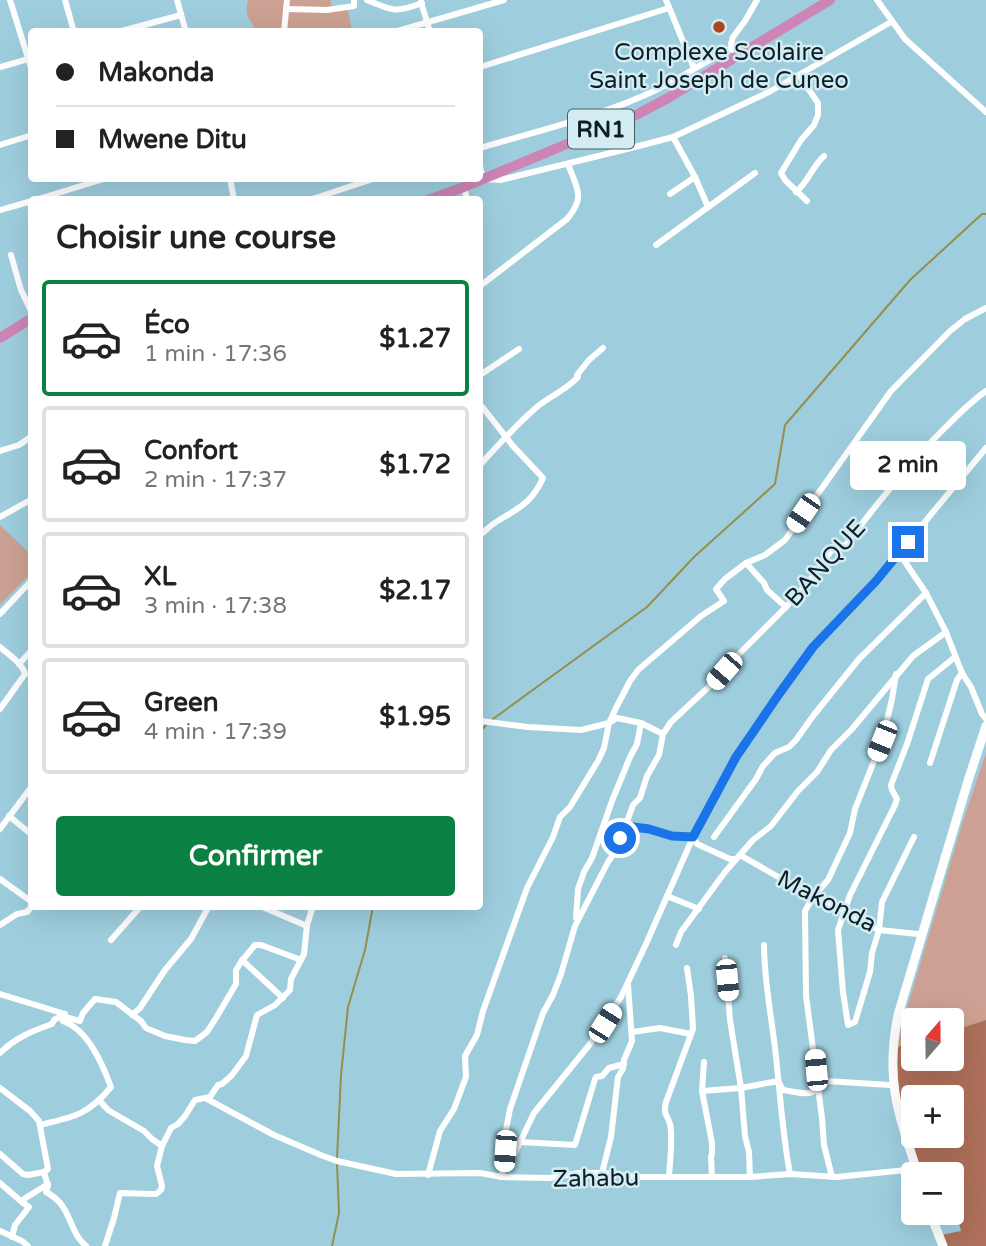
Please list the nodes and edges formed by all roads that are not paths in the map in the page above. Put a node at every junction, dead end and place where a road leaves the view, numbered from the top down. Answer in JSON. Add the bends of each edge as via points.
{"nodes":[{"id":1,"x":10,"y":0,"type":"edge"},
{"id":2,"x":65,"y":0,"type":"edge"},
{"id":3,"x":177,"y":0,"type":"edge"},
{"id":4,"x":287,"y":0,"type":"edge"},
{"id":5,"x":354,"y":0,"type":"edge"},
{"id":6,"x":367,"y":0,"type":"edge"},
{"id":7,"x":504,"y":0,"type":"edge"},
{"id":8,"x":666,"y":0,"type":"edge"},
{"id":9,"x":757,"y":0,"type":"edge"},
{"id":10,"x":830,"y":0,"type":"edge"},
{"id":11,"x":877,"y":0,"type":"edge"},
{"id":12,"x":421,"y":1,"type":"edge"},
{"id":13,"x":0,"y":3,"type":"edge"},
{"id":14,"x":484,"y":3,"type":"edge"},
{"id":15,"x":670,"y":8,"type":"junction"},
{"id":16,"x":286,"y":9,"type":"junction"},
{"id":17,"x":181,"y":15,"type":"junction"},
{"id":18,"x":428,"y":22,"type":"junction"},
{"id":19,"x":891,"y":22,"type":"junction"},
{"id":20,"x":73,"y":28,"type":"edge"},
{"id":21,"x":133,"y":28,"type":"edge"},
{"id":22,"x":185,"y":28,"type":"edge"},
{"id":23,"x":284,"y":28,"type":"edge"},
{"id":24,"x":408,"y":28,"type":"edge"},
{"id":25,"x":429,"y":28,"type":"edge"},
{"id":26,"x":28,"y":52,"type":"edge"},
{"id":27,"x":734,"y":52,"type":"junction"},
{"id":28,"x":28,"y":59,"type":"edge"},
{"id":29,"x":483,"y":65,"type":"edge"},
{"id":30,"x":0,"y":67,"type":"edge"},
{"id":31,"x":694,"y":68,"type":"junction"},
{"id":32,"x":799,"y":75,"type":"junction"},
{"id":33,"x":986,"y":112,"type":"edge"},
{"id":34,"x":28,"y":136,"type":"edge"},
{"id":35,"x":673,"y":136,"type":"junction"},
{"id":36,"x":0,"y":145,"type":"edge"},
{"id":37,"x":483,"y":147,"type":"edge"},
{"id":38,"x":824,"y":156,"type":"dead end"},
{"id":39,"x":569,"y":164,"type":"junction"},
{"id":40,"x":755,"y":173,"type":"dead end"},
{"id":41,"x":695,"y":177,"type":"junction"},
{"id":42,"x":483,"y":178,"type":"joint"},
{"id":43,"x":94,"y":182,"type":"edge"},
{"id":44,"x":364,"y":182,"type":"edge"},
{"id":45,"x":475,"y":182,"type":"edge"},
{"id":46,"x":464,"y":187,"type":"junction"},
{"id":47,"x":796,"y":192,"type":"junction"},
{"id":48,"x":670,"y":194,"type":"dead end"},
{"id":49,"x":46,"y":196,"type":"edge"},
{"id":50,"x":321,"y":196,"type":"edge"},
{"id":51,"x":439,"y":196,"type":"edge"},
{"id":52,"x":466,"y":196,"type":"edge"},
{"id":53,"x":807,"y":201,"type":"dead end"},
{"id":54,"x":28,"y":202,"type":"edge"},
{"id":55,"x":708,"y":207,"type":"junction"},
{"id":56,"x":0,"y":210,"type":"edge"},
{"id":57,"x":656,"y":246,"type":"dead end"},
{"id":58,"x":11,"y":255,"type":"dead end"},
{"id":59,"x":483,"y":284,"type":"edge"},
{"id":60,"x":28,"y":305,"type":"edge"},
{"id":61,"x":986,"y":308,"type":"edge"},
{"id":62,"x":28,"y":320,"type":"edge"},
{"id":63,"x":0,"y":338,"type":"edge"},
{"id":64,"x":603,"y":348,"type":"dead end"},
{"id":65,"x":519,"y":349,"type":"dead end"},
{"id":66,"x":483,"y":373,"type":"edge"},
{"id":67,"x":986,"y":391,"type":"edge"},
{"id":68,"x":483,"y":408,"type":"edge"},
{"id":69,"x":506,"y":437,"type":"junction"},
{"id":70,"x":28,"y":442,"type":"edge"},
{"id":71,"x":986,"y":448,"type":"edge"},
{"id":72,"x":0,"y":451,"type":"edge"},
{"id":73,"x":483,"y":462,"type":"edge"},
{"id":74,"x":28,"y":501,"type":"edge"},
{"id":75,"x":0,"y":517,"type":"edge"},
{"id":76,"x":483,"y":533,"type":"edge"},
{"id":77,"x":899,"y":553,"type":"junction"},
{"id":78,"x":746,"y":563,"type":"junction"},
{"id":79,"x":28,"y":584,"type":"edge"},
{"id":80,"x":926,"y":593,"type":"junction"},
{"id":81,"x":786,"y":607,"type":"junction"},
{"id":82,"x":0,"y":614,"type":"edge"},
{"id":83,"x":946,"y":632,"type":"junction"},
{"id":84,"x":0,"y":647,"type":"edge"},
{"id":85,"x":28,"y":654,"type":"edge"},
{"id":86,"x":955,"y":657,"type":"junction"},
{"id":87,"x":19,"y":664,"type":"junction"},
{"id":88,"x":961,"y":673,"type":"junction"},
{"id":89,"x":896,"y":674,"type":"junction"},
{"id":90,"x":0,"y":709,"type":"edge"},
{"id":91,"x":986,"y":719,"type":"edge"},
{"id":92,"x":483,"y":721,"type":"edge"},
{"id":93,"x":609,"y":723,"type":"junction"},
{"id":94,"x":641,"y":723,"type":"junction"},
{"id":95,"x":986,"y":726,"type":"edge"},
{"id":96,"x":663,"y":734,"type":"junction"},
{"id":97,"x":930,"y":763,"type":"dead end"},
{"id":98,"x":28,"y":791,"type":"edge"},
{"id":99,"x":9,"y":816,"type":"junction"},
{"id":100,"x":626,"y":826,"type":"junction"},
{"id":101,"x":0,"y":829,"type":"edge"},
{"id":102,"x":28,"y":832,"type":"edge"},
{"id":103,"x":693,"y":837,"type":"junction"},
{"id":104,"x":714,"y":837,"type":"dead end"},
{"id":105,"x":914,"y":837,"type":"dead end"},
{"id":106,"x":738,"y":857,"type":"junction"},
{"id":107,"x":0,"y":879,"type":"edge"},
{"id":108,"x":667,"y":896,"type":"junction"},
{"id":109,"x":813,"y":897,"type":"junction"},
{"id":110,"x":28,"y":901,"type":"edge"},
{"id":111,"x":699,"y":909,"type":"junction"},
{"id":112,"x":28,"y":910,"type":"edge"},
{"id":113,"x":137,"y":910,"type":"edge"},
{"id":114,"x":207,"y":910,"type":"edge"},
{"id":115,"x":269,"y":910,"type":"edge"},
{"id":116,"x":312,"y":910,"type":"edge"},
{"id":117,"x":845,"y":911,"type":"junction"},
{"id":118,"x":0,"y":925,"type":"edge"},
{"id":119,"x":307,"y":926,"type":"junction"},
{"id":120,"x":574,"y":930,"type":"junction"},
{"id":121,"x":879,"y":930,"type":"junction"},
{"id":122,"x":918,"y":934,"type":"dead end"},
{"id":123,"x":111,"y":940,"type":"dead end"},
{"id":124,"x":676,"y":945,"type":"dead end"},
{"id":125,"x":764,"y":945,"type":"dead end"},
{"id":126,"x":725,"y":958,"type":"dead end"},
{"id":127,"x":242,"y":960,"type":"junction"},
{"id":128,"x":301,"y":960,"type":"junction"},
{"id":129,"x":687,"y":968,"type":"dead end"},
{"id":130,"x":628,"y":983,"type":"junction"},
{"id":131,"x":0,"y":994,"type":"edge"},
{"id":132,"x":284,"y":998,"type":"junction"},
{"id":133,"x":132,"y":1015,"type":"junction"},
{"id":134,"x":632,"y":1032,"type":"junction"},
{"id":135,"x":691,"y":1034,"type":"junction"},
{"id":136,"x":0,"y":1053,"type":"edge"},
{"id":137,"x":704,"y":1062,"type":"dead end"},
{"id":138,"x":624,"y":1064,"type":"junction"},
{"id":139,"x":778,"y":1081,"type":"junction"},
{"id":140,"x":890,"y":1085,"type":"dead end"},
{"id":141,"x":0,"y":1087,"type":"edge"},
{"id":142,"x":741,"y":1088,"type":"junction"},
{"id":143,"x":702,"y":1091,"type":"junction"},
{"id":144,"x":818,"y":1091,"type":"junction"},
{"id":145,"x":207,"y":1099,"type":"junction"},
{"id":146,"x":100,"y":1101,"type":"junction"},
{"id":147,"x":40,"y":1125,"type":"junction"},
{"id":148,"x":520,"y":1142,"type":"junction"},
{"id":149,"x":162,"y":1146,"type":"junction"},
{"id":150,"x":0,"y":1154,"type":"edge"},
{"id":151,"x":914,"y":1162,"type":"edge"},
{"id":152,"x":503,"y":1166,"type":"junction"},
{"id":153,"x":44,"y":1172,"type":"junction"},
{"id":154,"x":901,"y":1172,"type":"edge"},
{"id":155,"x":602,"y":1173,"type":"junction"},
{"id":156,"x":790,"y":1174,"type":"junction"},
{"id":157,"x":428,"y":1175,"type":"junction"},
{"id":158,"x":670,"y":1176,"type":"junction"},
{"id":159,"x":712,"y":1177,"type":"junction"},
{"id":160,"x":750,"y":1177,"type":"junction"},
{"id":161,"x":832,"y":1177,"type":"junction"},
{"id":162,"x":502,"y":1178,"type":"junction"},
{"id":163,"x":0,"y":1183,"type":"edge"},
{"id":164,"x":48,"y":1184,"type":"junction"},
{"id":165,"x":12,"y":1193,"type":"junction"},
{"id":166,"x":31,"y":1194,"type":"junction"},
{"id":167,"x":23,"y":1203,"type":"junction"},
{"id":168,"x":935,"y":1225,"type":"edge"},
{"id":169,"x":0,"y":1231,"type":"edge"},
{"id":170,"x":12,"y":1237,"type":"junction"},
{"id":171,"x":29,"y":1246,"type":"edge"},
{"id":172,"x":86,"y":1246,"type":"edge"},
{"id":173,"x":104,"y":1246,"type":"edge"},
{"id":174,"x":943,"y":1246,"type":"edge"}],
"edges":[{"from":1,"to":13,"type":"street"},
{"from":1,"to":26,"type":"street"},
{"from":2,"to":20,"type":"street"},
{"from":3,"to":17,"type":"street"},
{"from":4,"to":16,"type":"street"},
{"from":5,"to":16,"type":"street","via":[[354,6],[327,10]]},
{"from":6,"to":12,"type":"street","via":[[391,10]]},
{"from":7,"to":14,"type":"street"},
{"from":8,"to":15,"type":"street"},
{"from":9,"to":27,"type":"street","via":[[733,37]]},
{"from":10,"to":27,"type":"highway","number":"RN1"},
{"from":11,"to":19,"type":"street"},
{"from":12,"to":18,"type":"street"},
{"from":14,"to":18,"type":"street"},
{"from":15,"to":29,"type":"street"},
{"from":15,"to":31,"type":"street"},
{"from":16,"to":23,"type":"street"},
{"from":17,"to":21,"type":"street"},
{"from":17,"to":22,"type":"street"},
{"from":18,"to":24,"type":"street"},
{"from":18,"to":25,"type":"street"},
{"from":19,"to":32,"type":"street"},
{"from":19,"to":33,"type":"street"},
{"from":27,"to":31,"type":"street"},
{"from":27,"to":42,"type":"highway","number":"RN1","via":[[636,115]]},
{"from":28,"to":30,"type":"street"},
{"from":31,"to":37,"type":"street","via":[[631,100]]},
{"from":32,"to":35,"type":"street"},
{"from":32,"to":47,"type":"street","via":[[818,103],[818,115],[781,173]]},
{"from":34,"to":36,"type":"street"},
{"from":35,"to":39,"type":"street"},
{"from":35,"to":41,"type":"street"},
{"from":38,"to":47,"type":"street"},
{"from":39,"to":42,"type":"street","via":[[500,180]]},
{"from":39,"to":59,"type":"street","via":[[579,197],[574,211]]},
{"from":40,"to":55,"type":"street"},
{"from":41,"to":48,"type":"street"},
{"from":41,"to":55,"type":"street"},
{"from":43,"to":49,"type":"street"},
{"from":44,"to":50,"type":"street"},
{"from":45,"to":46,"type":"highway","number":"RN1"},
{"from":46,"to":51,"type":"highway","number":"RN1"},
{"from":46,"to":52,"type":"street"},
{"from":47,"to":53,"type":"street"},
{"from":54,"to":56,"type":"street"},
{"from":55,"to":57,"type":"street"},
{"from":58,"to":60,"type":"street"},
{"from":61,"to":78,"type":"street","via":[[965,318],[899,381],[785,540]]},
{"from":62,"to":63,"type":"highway"},
{"from":64,"to":69,"type":"street","via":[[574,381]]},
{"from":65,"to":66,"type":"street"},
{"from":67,"to":81,"type":"street","name":"BANQUE","via":[[964,407],[920,454],[846,545],[834,547]]},
{"from":68,"to":69,"type":"street"},
{"from":69,"to":73,"type":"street"},
{"from":69,"to":76,"type":"street","via":[[543,478],[525,505]]},
{"from":70,"to":72,"type":"street"},
{"from":71,"to":77,"type":"street"},
{"from":74,"to":75,"type":"street"},
{"from":77,"to":80,"type":"street"},
{"from":77,"to":103,"type":"street","via":[[813,647],[736,757]]},
{"from":78,"to":81,"type":"street"},
{"from":78,"to":93,"type":"street","via":[[716,589],[724,601],[634,676]]},
{"from":79,"to":82,"type":"street"},
{"from":80,"to":83,"type":"street"},
{"from":80,"to":104,"type":"street","via":[[865,652],[796,740],[763,766]]},
{"from":81,"to":96,"type":"street","name":"BANQUE"},
{"from":83,"to":86,"type":"street"},
{"from":83,"to":89,"type":"street","via":[[914,654]]},
{"from":84,"to":87,"type":"street"},
{"from":85,"to":87,"type":"street"},
{"from":86,"to":88,"type":"street"},
{"from":86,"to":117,"type":"street","via":[[928,679],[891,785],[895,806]]},
{"from":87,"to":90,"type":"street","via":[[25,674]]},
{"from":88,"to":91,"type":"street"},
{"from":88,"to":97,"type":"street"},
{"from":89,"to":106,"type":"street","via":[[771,826]]},
{"from":89,"to":109,"type":"street","via":[[882,741],[850,833],[828,880]]},
{"from":92,"to":93,"type":"street","via":[[567,730]]},
{"from":93,"to":94,"type":"street","via":[[617,718]]},
{"from":93,"to":157,"type":"street","via":[[604,748],[560,817],[527,888],[477,1035],[465,1056],[466,1077],[440,1130]]},
{"from":94,"to":96,"type":"street"},
{"from":94,"to":120,"type":"street","via":[[637,744],[578,889]]},
{"from":95,"to":151,"type":"street","via":[[898,1015],[892,1050],[894,1094]]},
{"from":96,"to":100,"type":"street","via":[[659,755]]},
{"from":98,"to":99,"type":"street"},
{"from":99,"to":101,"type":"street"},
{"from":99,"to":102,"type":"street"},
{"from":100,"to":103,"type":"street","name":"Makonda"},
{"from":100,"to":120,"type":"street"},
{"from":103,"to":106,"type":"street","name":"Makonda","via":[[697,844],[730,859]]},
{"from":103,"to":108,"type":"street"},
{"from":105,"to":121,"type":"street","via":[[882,902]]},
{"from":106,"to":109,"type":"street","name":"Makonda"},
{"from":106,"to":111,"type":"street"},
{"from":107,"to":110,"type":"street"},
{"from":108,"to":111,"type":"street"},
{"from":108,"to":130,"type":"street"},
{"from":109,"to":117,"type":"street","name":"Makonda"},
{"from":109,"to":144,"type":"street","via":[[805,911],[804,962]]},
{"from":111,"to":124,"type":"street"},
{"from":112,"to":118,"type":"street"},
{"from":113,"to":123,"type":"street"},
{"from":114,"to":133,"type":"street","via":[[192,937]]},
{"from":115,"to":119,"type":"street"},
{"from":116,"to":119,"type":"street"},
{"from":117,"to":121,"type":"street","name":"Makonda"},
{"from":117,"to":121,"type":"street","via":[[838,930],[848,1025],[855,1022],[860,1009]]},
{"from":119,"to":128,"type":"street"},
{"from":120,"to":152,"type":"street","via":[[510,1109]]},
{"from":121,"to":122,"type":"street","name":"Makonda"},
{"from":125,"to":139,"type":"street"},
{"from":126,"to":142,"type":"street"},
{"from":127,"to":128,"type":"street","via":[[257,944]]},
{"from":127,"to":132,"type":"street"},
{"from":127,"to":133,"type":"street","via":[[236,984],[207,1032],[195,1041],[165,1036]]},
{"from":128,"to":132,"type":"street"},
{"from":129,"to":135,"type":"street"},
{"from":130,"to":134,"type":"street"},
{"from":130,"to":148,"type":"street","via":[[590,1044],[534,1113]]},
{"from":131,"to":136,"type":"street","via":[[65,1014],[28,1032]]},
{"from":132,"to":145,"type":"street","via":[[257,1015],[244,1060]]},
{"from":133,"to":146,"type":"street","via":[[116,1002],[95,999],[80,1021],[65,1017],[63,1021],[75,1026],[101,1063],[111,1085]]},
{"from":134,"to":135,"type":"street","via":[[660,1028]]},
{"from":134,"to":138,"type":"street"},
{"from":135,"to":158,"type":"street","via":[[664,1113],[670,1125]]},
{"from":137,"to":143,"type":"street"},
{"from":138,"to":148,"type":"street","via":[[596,1077],[575,1145]]},
{"from":138,"to":155,"type":"street"},
{"from":139,"to":142,"type":"street"},
{"from":139,"to":144,"type":"street","via":[[783,1090]]},
{"from":139,"to":156,"type":"street"},
{"from":140,"to":144,"type":"street","via":[[825,1082]]},
{"from":141,"to":147,"type":"street"},
{"from":142,"to":143,"type":"street"},
{"from":142,"to":160,"type":"street"},
{"from":143,"to":159,"type":"street","via":[[712,1143]]},
{"from":144,"to":161,"type":"street"},
{"from":145,"to":149,"type":"street","via":[[195,1100]]},
{"from":145,"to":157,"type":"street","name":"Zahabu","via":[[274,1135],[337,1161],[396,1174]]},
{"from":146,"to":147,"type":"street","via":[[80,1115]]},
{"from":146,"to":149,"type":"street"},
{"from":147,"to":153,"type":"street","via":[[48,1169]]},
{"from":148,"to":152,"type":"street"},
{"from":149,"to":173,"type":"street","via":[[157,1166],[161,1190],[120,1193]]},
{"from":150,"to":153,"type":"street","via":[[23,1174]]},
{"from":152,"to":162,"type":"street"},
{"from":153,"to":164,"type":"street"},
{"from":154,"to":161,"type":"street","name":"Zahabu"},
{"from":155,"to":158,"type":"street","name":"Zahabu"},
{"from":155,"to":162,"type":"street","name":"Zahabu"},
{"from":156,"to":160,"type":"street","name":"Zahabu"},
{"from":156,"to":161,"type":"street","name":"Zahabu"},
{"from":157,"to":162,"type":"street","name":"Zahabu","via":[[480,1173]]},
{"from":158,"to":159,"type":"street","name":"Zahabu"},
{"from":159,"to":160,"type":"street","name":"Zahabu"},
{"from":163,"to":165,"type":"street"},
{"from":164,"to":166,"type":"street"},
{"from":164,"to":172,"type":"street","via":[[46,1192],[64,1207]]},
{"from":165,"to":166,"type":"street"},
{"from":165,"to":167,"type":"street"},
{"from":166,"to":167,"type":"street"},
{"from":167,"to":170,"type":"street","via":[[29,1207]]},
{"from":168,"to":174,"type":"street"},
{"from":169,"to":170,"type":"street"},
{"from":170,"to":171,"type":"street"}]}
